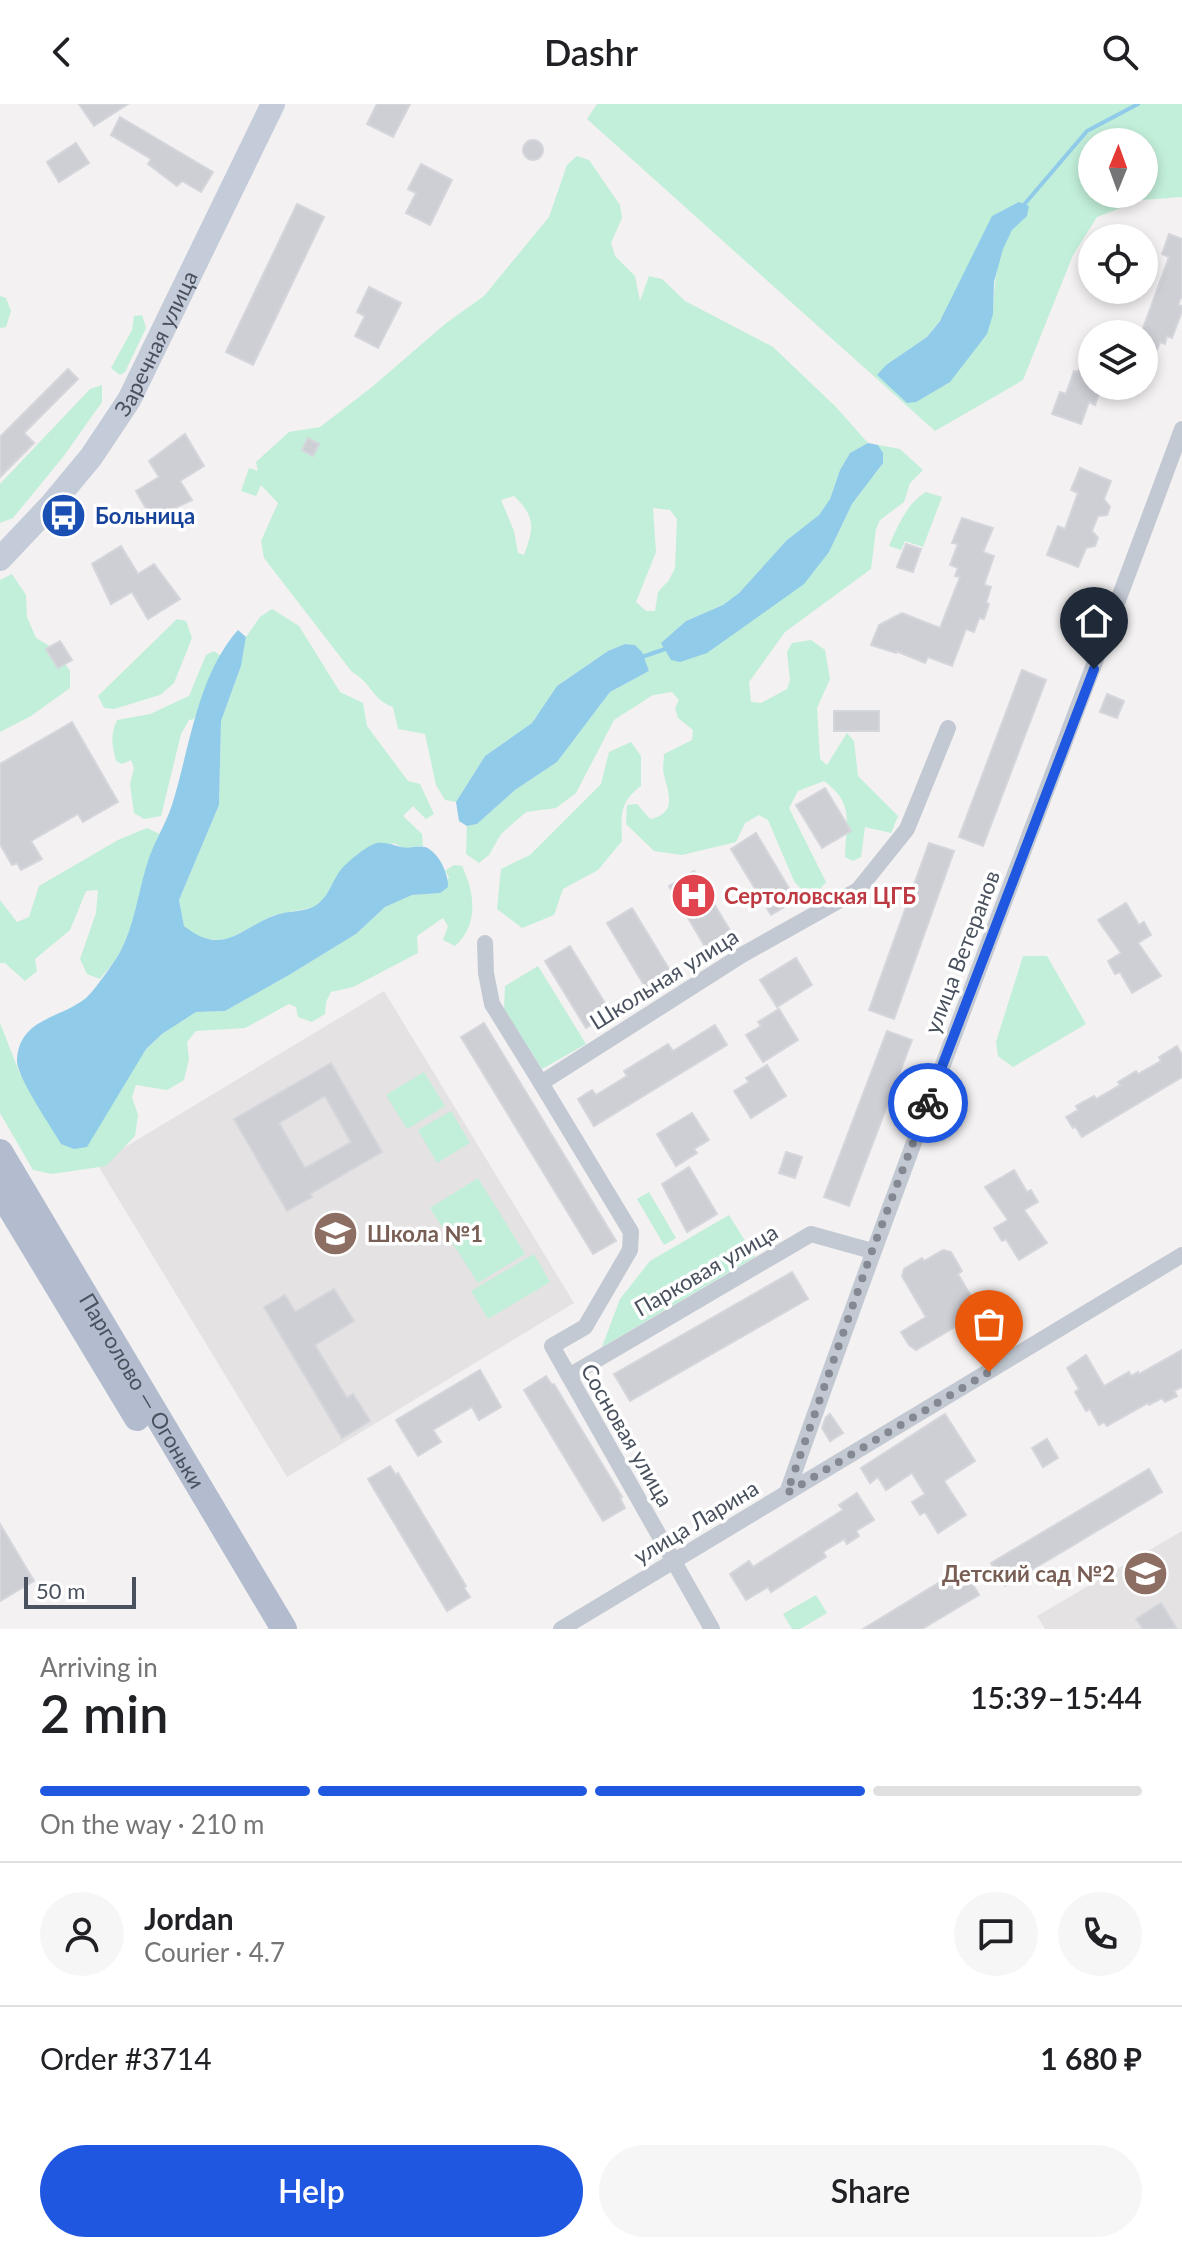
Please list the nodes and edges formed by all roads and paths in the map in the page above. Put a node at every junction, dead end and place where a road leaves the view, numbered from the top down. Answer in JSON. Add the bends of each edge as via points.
{"nodes":[{"id":1,"x":273,"y":104,"type":"edge"},
{"id":2,"x":1182,"y":429,"type":"edge"},
{"id":3,"x":0,"y":559,"type":"edge"},
{"id":4,"x":948,"y":728,"type":"dead end"},
{"id":5,"x":485,"y":943,"type":"dead end"},
{"id":6,"x":541,"y":1083,"type":"junction"},
{"id":7,"x":0,"y":1152,"type":"edge"},
{"id":8,"x":0,"y":1191,"type":"edge"},
{"id":9,"x":872,"y":1251,"type":"junction"},
{"id":10,"x":1182,"y":1255,"type":"edge"},
{"id":11,"x":569,"y":1376,"type":"junction"},
{"id":12,"x":787,"y":1493,"type":"junction"},
{"id":13,"x":674,"y":1561,"type":"junction"},
{"id":14,"x":265,"y":1629,"type":"edge"},
{"id":15,"x":284,"y":1629,"type":"edge"},
{"id":16,"x":561,"y":1629,"type":"edge"},
{"id":17,"x":712,"y":1629,"type":"edge"}],
"edges":[{"from":1,"to":3,"type":"main road","name":"Заречная улица","via":[[129,400],[91,457]]},
{"from":2,"to":9,"type":"street","name":"улица Ветеранов"},
{"from":4,"to":6,"type":"street","name":"Школьная улица","via":[[907,829],[858,890],[742,955]]},
{"from":5,"to":6,"type":"street","via":[[492,1004]]},
{"from":6,"to":11,"type":"street","name":"Сосновая улица","via":[[631,1232],[630,1250],[585,1327],[552,1346]]},
{"from":7,"to":15,"type":"main road","name":"Парголово — Огоньки"},
{"from":8,"to":14,"type":"main road","name":"Парголово — Огоньки"},
{"from":9,"to":11,"type":"street","name":"Парковая улица","via":[[811,1234]]},
{"from":9,"to":12,"type":"street","name":"улица Ветеранов"},
{"from":10,"to":12,"type":"street","name":"улица Ларина"},
{"from":11,"to":13,"type":"street","name":"Сосновая улица"},
{"from":12,"to":13,"type":"street","name":"улица Ларина"},
{"from":13,"to":16,"type":"street","name":"улица Ларина"},
{"from":13,"to":17,"type":"street","name":"Сосновая улица"}]}
